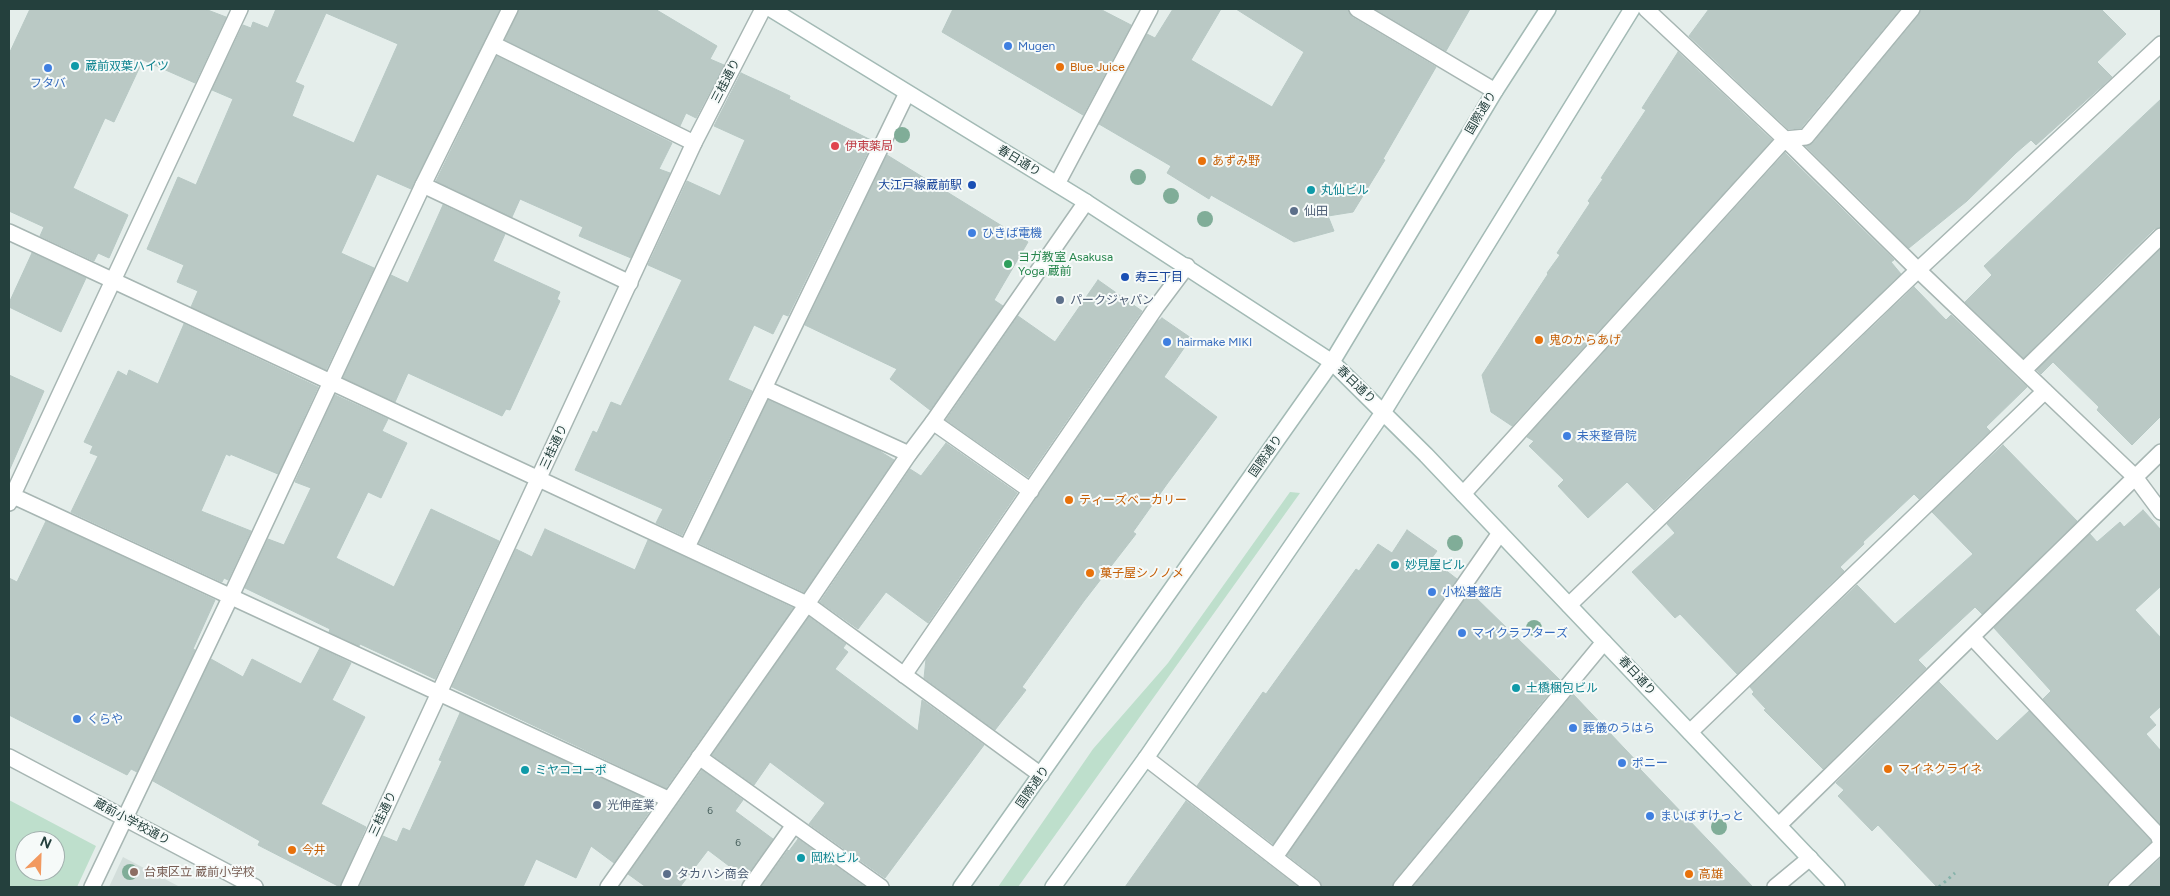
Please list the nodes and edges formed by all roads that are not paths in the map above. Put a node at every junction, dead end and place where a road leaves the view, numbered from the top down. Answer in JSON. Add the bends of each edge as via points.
{"nodes":[{"id":1,"x":240,"y":9,"type":"edge"},
{"id":2,"x":510,"y":9,"type":"edge"},
{"id":3,"x":763,"y":9,"type":"edge"},
{"id":4,"x":771,"y":9,"type":"edge"},
{"id":5,"x":1150,"y":9,"type":"edge"},
{"id":6,"x":1357,"y":9,"type":"edge"},
{"id":7,"x":1548,"y":9,"type":"edge"},
{"id":8,"x":1632,"y":9,"type":"edge"},
{"id":9,"x":1646,"y":9,"type":"edge"},
{"id":10,"x":1912,"y":9,"type":"edge"},
{"id":11,"x":493,"y":44,"type":"junction"},
{"id":12,"x":2161,"y":44,"type":"edge"},
{"id":13,"x":1495,"y":91,"type":"junction"},
{"id":14,"x":907,"y":92,"type":"junction"},
{"id":15,"x":1784,"y":139,"type":"junction"},
{"id":16,"x":694,"y":143,"type":"junction"},
{"id":17,"x":1057,"y":184,"type":"junction"},
{"id":18,"x":423,"y":185,"type":"junction"},
{"id":19,"x":1086,"y":202,"type":"junction"},
{"id":20,"x":9,"y":232,"type":"edge"},
{"id":21,"x":2161,"y":236,"type":"edge"},
{"id":22,"x":1187,"y":266,"type":"junction"},
{"id":23,"x":1918,"y":270,"type":"junction"},
{"id":24,"x":114,"y":282,"type":"junction"},
{"id":25,"x":630,"y":283,"type":"junction"},
{"id":26,"x":1332,"y":362,"type":"junction"},
{"id":27,"x":2024,"y":370,"type":"junction"},
{"id":28,"x":330,"y":381,"type":"junction"},
{"id":29,"x":764,"y":388,"type":"junction"},
{"id":30,"x":2045,"y":391,"type":"junction"},
{"id":31,"x":1384,"y":411,"type":"junction"},
{"id":32,"x":933,"y":422,"type":"junction"},
{"id":33,"x":2161,"y":452,"type":"edge"},
{"id":34,"x":908,"y":454,"type":"junction"},
{"id":35,"x":2135,"y":477,"type":"junction"},
{"id":36,"x":539,"y":479,"type":"junction"},
{"id":37,"x":1030,"y":491,"type":"junction"},
{"id":38,"x":1463,"y":494,"type":"junction"},
{"id":39,"x":10,"y":498,"type":"edge"},
{"id":40,"x":2161,"y":512,"type":"edge"},
{"id":41,"x":1500,"y":533,"type":"junction"},
{"id":42,"x":687,"y":547,"type":"junction"},
{"id":43,"x":231,"y":596,"type":"junction"},
{"id":44,"x":807,"y":604,"type":"junction"},
{"id":45,"x":1569,"y":605,"type":"junction"},
{"id":46,"x":1972,"y":637,"type":"junction"},
{"id":47,"x":1604,"y":642,"type":"junction"},
{"id":48,"x":904,"y":675,"type":"junction"},
{"id":49,"x":440,"y":693,"type":"junction"},
{"id":50,"x":1690,"y":732,"type":"junction"},
{"id":51,"x":9,"y":757,"type":"edge"},
{"id":52,"x":699,"y":757,"type":"junction"},
{"id":53,"x":1146,"y":758,"type":"junction"},
{"id":54,"x":1041,"y":775,"type":"junction"},
{"id":55,"x":668,"y":799,"type":"junction"},
{"id":56,"x":124,"y":818,"type":"junction"},
{"id":57,"x":794,"y":825,"type":"junction"},
{"id":58,"x":1779,"y":826,"type":"junction"},
{"id":59,"x":2161,"y":844,"type":"edge"},
{"id":60,"x":1275,"y":857,"type":"junction"},
{"id":61,"x":1810,"y":858,"type":"junction"},
{"id":62,"x":92,"y":887,"type":"edge"},
{"id":63,"x":255,"y":887,"type":"edge"},
{"id":64,"x":349,"y":887,"type":"edge"},
{"id":65,"x":608,"y":887,"type":"edge"},
{"id":66,"x":750,"y":887,"type":"edge"},
{"id":67,"x":881,"y":887,"type":"edge"},
{"id":68,"x":961,"y":887,"type":"edge"},
{"id":69,"x":1053,"y":887,"type":"edge"},
{"id":70,"x":1314,"y":887,"type":"edge"},
{"id":71,"x":1401,"y":887,"type":"edge"},
{"id":72,"x":1775,"y":887,"type":"edge"},
{"id":73,"x":1837,"y":887,"type":"edge"},
{"id":74,"x":2116,"y":887,"type":"edge"}],
"edges":[{"from":1,"to":24,"type":"street"},
{"from":2,"to":11,"type":"street"},
{"from":3,"to":16,"type":"street","name":"三桂通り"},
{"from":4,"to":14,"type":"street","name":"春日通り"},
{"from":5,"to":17,"type":"street"},
{"from":6,"to":13,"type":"street"},
{"from":7,"to":13,"type":"street","name":"国際通り"},
{"from":8,"to":31,"type":"street"},
{"from":9,"to":15,"type":"street"},
{"from":10,"to":15,"type":"street","via":[[1806,137]]},
{"from":11,"to":16,"type":"street"},
{"from":11,"to":18,"type":"street"},
{"from":12,"to":23,"type":"street"},
{"from":13,"to":26,"type":"street","name":"国際通り"},
{"from":14,"to":17,"type":"street","name":"春日通り"},
{"from":14,"to":29,"type":"street"},
{"from":15,"to":23,"type":"street"},
{"from":15,"to":38,"type":"street"},
{"from":16,"to":25,"type":"street","name":"三桂通り"},
{"from":17,"to":19,"type":"street","name":"春日通り"},
{"from":18,"to":25,"type":"street"},
{"from":18,"to":28,"type":"street"},
{"from":19,"to":22,"type":"street","name":"春日通り"},
{"from":19,"to":32,"type":"street"},
{"from":20,"to":24,"type":"street"},
{"from":21,"to":27,"type":"street"},
{"from":22,"to":26,"type":"street","name":"春日通り"},
{"from":22,"to":37,"type":"street"},
{"from":23,"to":27,"type":"street"},
{"from":23,"to":45,"type":"street"},
{"from":24,"to":28,"type":"street"},
{"from":24,"to":39,"type":"street"},
{"from":25,"to":36,"type":"street","name":"三桂通り"},
{"from":26,"to":31,"type":"street","name":"春日通り"},
{"from":26,"to":54,"type":"street","name":"国際通り"},
{"from":27,"to":30,"type":"street"},
{"from":28,"to":36,"type":"street"},
{"from":28,"to":43,"type":"street"},
{"from":29,"to":34,"type":"street"},
{"from":29,"to":42,"type":"street"},
{"from":30,"to":35,"type":"street"},
{"from":30,"to":50,"type":"street"},
{"from":31,"to":38,"type":"street","name":"春日通り"},
{"from":31,"to":53,"type":"street"},
{"from":32,"to":34,"type":"street"},
{"from":32,"to":37,"type":"street"},
{"from":33,"to":35,"type":"street"},
{"from":34,"to":44,"type":"street"},
{"from":35,"to":40,"type":"street"},
{"from":35,"to":46,"type":"street"},
{"from":36,"to":42,"type":"street"},
{"from":36,"to":49,"type":"street","name":"三桂通り"},
{"from":37,"to":48,"type":"street"},
{"from":38,"to":41,"type":"street","name":"春日通り"},
{"from":39,"to":43,"type":"street"},
{"from":41,"to":45,"type":"street","name":"春日通り"},
{"from":41,"to":60,"type":"street"},
{"from":42,"to":44,"type":"street"},
{"from":43,"to":49,"type":"street"},
{"from":43,"to":56,"type":"street"},
{"from":44,"to":48,"type":"street"},
{"from":44,"to":52,"type":"street"},
{"from":45,"to":47,"type":"street","name":"春日通り"},
{"from":46,"to":58,"type":"street"},
{"from":46,"to":59,"type":"street","via":[[2158,835]]},
{"from":47,"to":50,"type":"street","name":"春日通り"},
{"from":47,"to":71,"type":"street"},
{"from":48,"to":54,"type":"street"},
{"from":49,"to":55,"type":"street"},
{"from":49,"to":64,"type":"street","name":"三桂通り"},
{"from":50,"to":58,"type":"street","name":"春日通り"},
{"from":51,"to":56,"type":"street","name":"蔵前小学校通り"},
{"from":52,"to":55,"type":"street"},
{"from":52,"to":57,"type":"street"},
{"from":53,"to":60,"type":"street"},
{"from":53,"to":69,"type":"street"},
{"from":54,"to":68,"type":"street","name":"国際通り"},
{"from":55,"to":65,"type":"street"},
{"from":56,"to":62,"type":"street"},
{"from":56,"to":63,"type":"street","name":"蔵前小学校通り"},
{"from":57,"to":66,"type":"street"},
{"from":57,"to":67,"type":"street"},
{"from":58,"to":61,"type":"street","name":"春日通り"},
{"from":59,"to":74,"type":"street"},
{"from":60,"to":70,"type":"street"},
{"from":61,"to":72,"type":"street"},
{"from":61,"to":73,"type":"street","name":"春日通り"}]}
